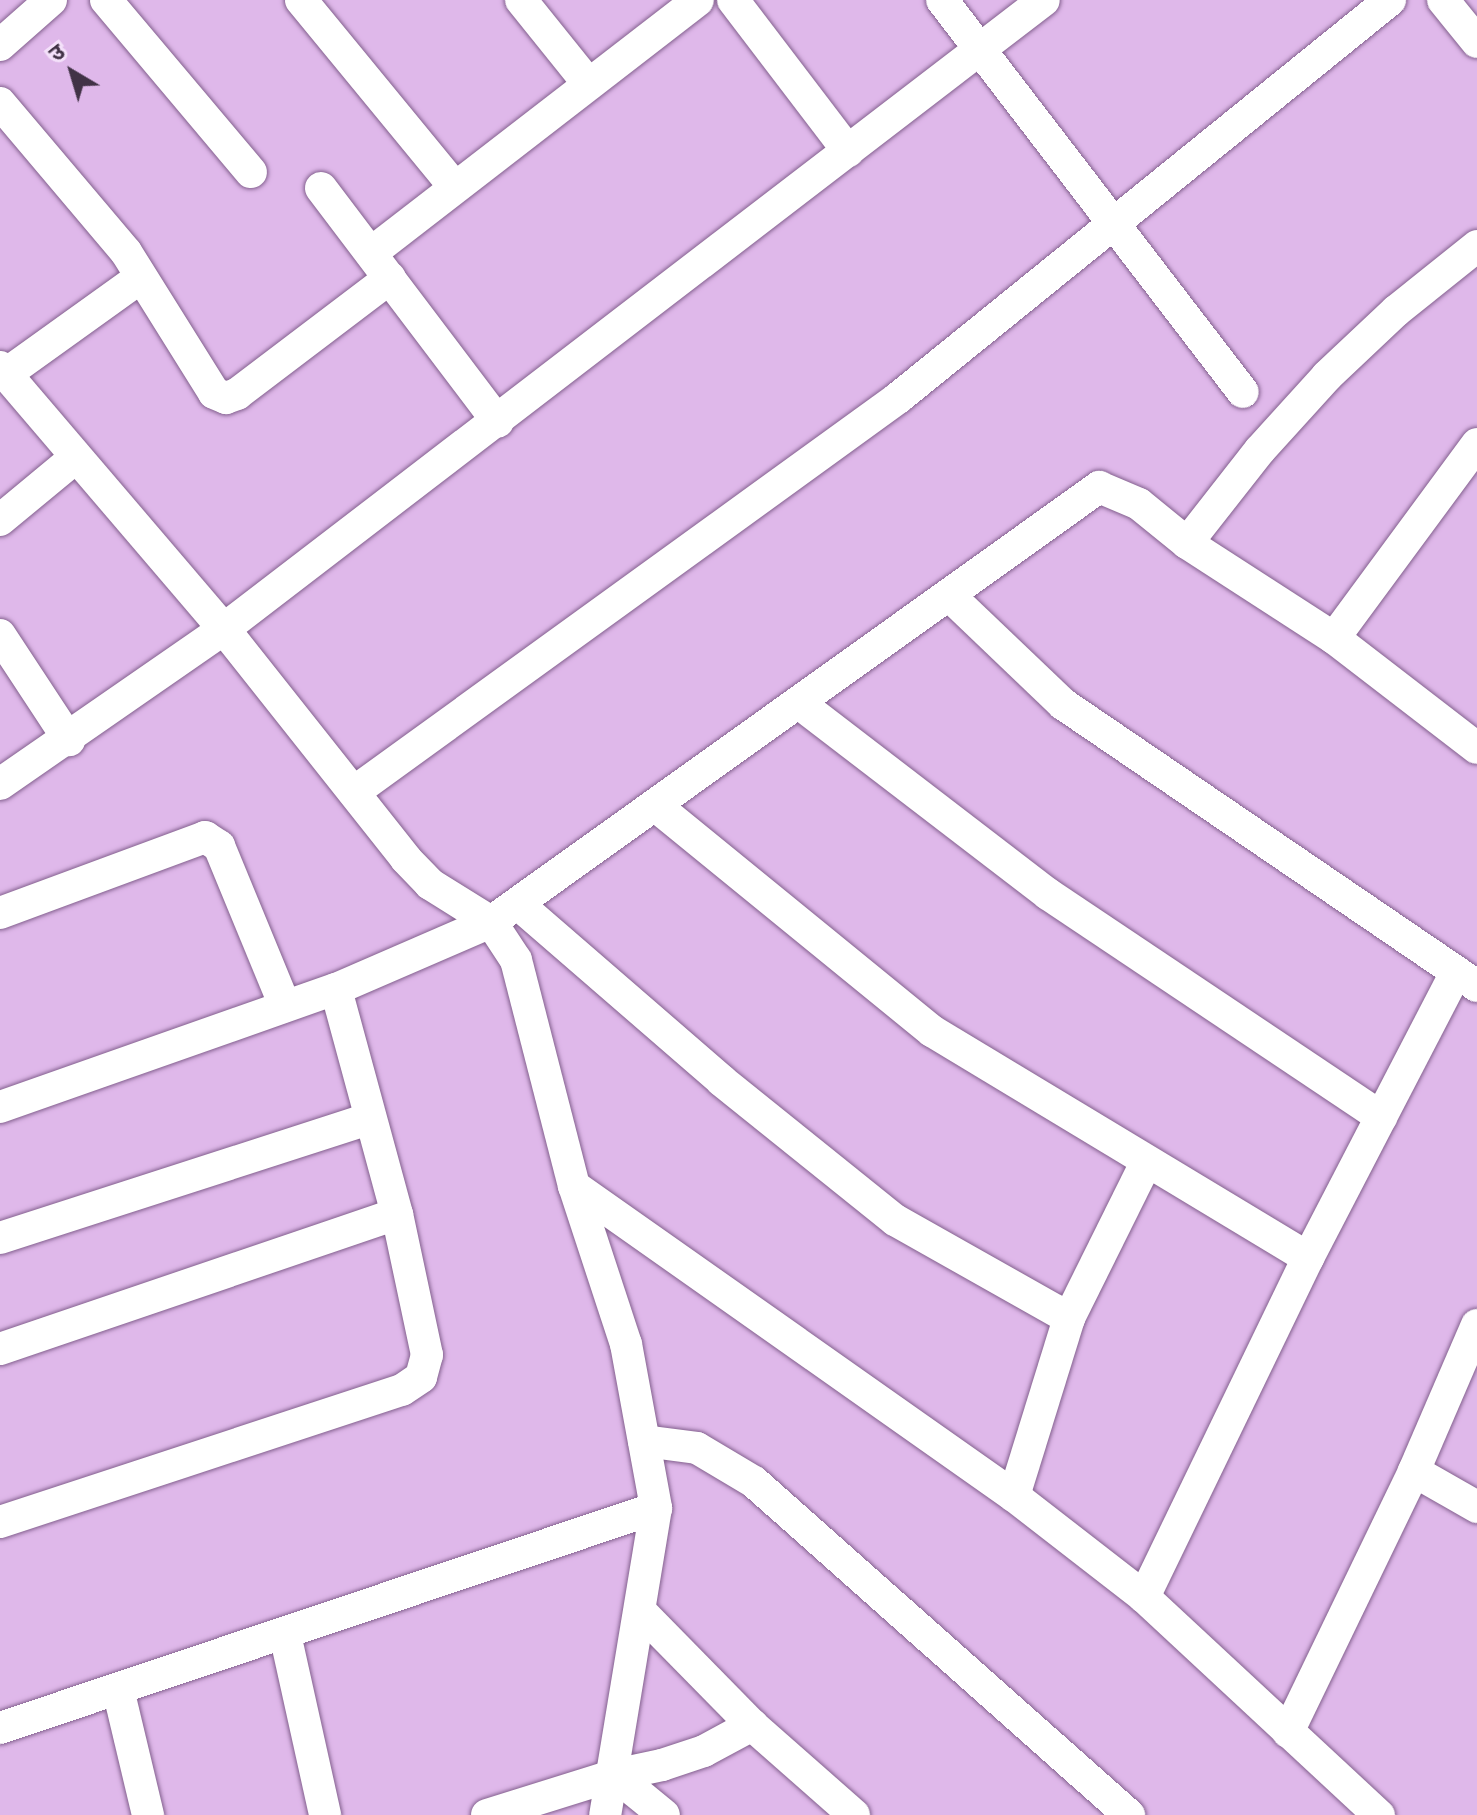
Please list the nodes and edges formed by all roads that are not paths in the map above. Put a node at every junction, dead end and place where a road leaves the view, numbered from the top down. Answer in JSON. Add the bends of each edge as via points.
{"nodes":[{"id":1,"x":51,"y":0,"type":"edge"},
{"id":2,"x":106,"y":0,"type":"edge"},
{"id":3,"x":301,"y":0,"type":"edge"},
{"id":4,"x":521,"y":0,"type":"edge"},
{"id":5,"x":698,"y":0,"type":"edge"},
{"id":6,"x":733,"y":0,"type":"edge"},
{"id":7,"x":942,"y":0,"type":"edge"},
{"id":8,"x":1044,"y":0,"type":"edge"},
{"id":9,"x":1390,"y":0,"type":"edge"},
{"id":10,"x":1443,"y":0,"type":"edge"},
{"id":11,"x":1477,"y":42,"type":"edge"},
{"id":12,"x":0,"y":45,"type":"edge"},
{"id":13,"x":981,"y":49,"type":"junction"},
{"id":14,"x":587,"y":82,"type":"junction"},
{"id":15,"x":0,"y":103,"type":"edge"},
{"id":16,"x":848,"y":151,"type":"junction"},
{"id":17,"x":251,"y":172,"type":"dead end"},
{"id":18,"x":453,"y":185,"type":"junction"},
{"id":19,"x":321,"y":188,"type":"dead end"},
{"id":20,"x":1112,"y":225,"type":"junction"},
{"id":21,"x":1477,"y":246,"type":"edge"},
{"id":22,"x":381,"y":265,"type":"junction"},
{"id":23,"x":141,"y":277,"type":"junction"},
{"id":24,"x":3,"y":371,"type":"edge"},
{"id":25,"x":1243,"y":392,"type":"dead end"},
{"id":26,"x":498,"y":422,"type":"junction"},
{"id":27,"x":1477,"y":444,"type":"edge"},
{"id":28,"x":75,"y":458,"type":"junction"},
{"id":29,"x":0,"y":520,"type":"edge"},
{"id":30,"x":1187,"y":543,"type":"junction"},
{"id":31,"x":951,"y":597,"type":"junction"},
{"id":32,"x":224,"y":629,"type":"junction"},
{"id":33,"x":0,"y":635,"type":"edge"},
{"id":34,"x":1334,"y":638,"type":"junction"},
{"id":35,"x":799,"y":703,"type":"junction"},
{"id":36,"x":69,"y":740,"type":"junction"},
{"id":37,"x":1477,"y":748,"type":"edge"},
{"id":38,"x":0,"y":784,"type":"edge"},
{"id":39,"x":354,"y":792,"type":"junction"},
{"id":40,"x":656,"y":806,"type":"junction"},
{"id":41,"x":518,"y":904,"type":"junction"},
{"id":42,"x":0,"y":913,"type":"edge"},
{"id":43,"x":491,"y":922,"type":"junction"},
{"id":44,"x":1467,"y":979,"type":"edge"},
{"id":45,"x":336,"y":989,"type":"junction"},
{"id":46,"x":285,"y":1006,"type":"junction"},
{"id":47,"x":0,"y":1107,"type":"edge"},
{"id":48,"x":1381,"y":1117,"type":"junction"},
{"id":49,"x":368,"y":1119,"type":"junction"},
{"id":50,"x":1146,"y":1163,"type":"junction"},
{"id":51,"x":574,"y":1186,"type":"junction"},
{"id":52,"x":397,"y":1214,"type":"junction"},
{"id":53,"x":0,"y":1238,"type":"edge"},
{"id":54,"x":1308,"y":1258,"type":"junction"},
{"id":55,"x":1069,"y":1318,"type":"junction"},
{"id":56,"x":1477,"y":1325,"type":"edge"},
{"id":57,"x":0,"y":1349,"type":"edge"},
{"id":58,"x":644,"y":1441,"type":"junction"},
{"id":59,"x":1414,"y":1471,"type":"junction"},
{"id":60,"x":1014,"y":1496,"type":"junction"},
{"id":61,"x":1477,"y":1507,"type":"edge"},
{"id":62,"x":656,"y":1508,"type":"junction"},
{"id":63,"x":0,"y":1522,"type":"edge"},
{"id":64,"x":1144,"y":1597,"type":"junction"},
{"id":65,"x":641,"y":1612,"type":"junction"},
{"id":66,"x":285,"y":1634,"type":"junction"},
{"id":67,"x":118,"y":1689,"type":"junction"},
{"id":68,"x":752,"y":1725,"type":"junction"},
{"id":69,"x":0,"y":1728,"type":"edge"},
{"id":70,"x":1288,"y":1732,"type":"junction"},
{"id":71,"x":615,"y":1775,"type":"junction"},
{"id":72,"x":148,"y":1815,"type":"edge"},
{"id":73,"x":325,"y":1815,"type":"edge"},
{"id":74,"x":487,"y":1815,"type":"edge"},
{"id":75,"x":605,"y":1815,"type":"edge"},
{"id":76,"x":664,"y":1815,"type":"edge"},
{"id":77,"x":854,"y":1815,"type":"edge"},
{"id":78,"x":1129,"y":1815,"type":"edge"},
{"id":79,"x":1379,"y":1815,"type":"edge"}],
"edges":[{"from":1,"to":12,"type":"street"},
{"from":2,"to":17,"type":"street"},
{"from":3,"to":18,"type":"street"},
{"from":4,"to":14,"type":"street"},
{"from":5,"to":14,"type":"street"},
{"from":6,"to":16,"type":"street"},
{"from":7,"to":13,"type":"street"},
{"from":8,"to":13,"type":"street"},
{"from":9,"to":20,"type":"street"},
{"from":10,"to":11,"type":"street"},
{"from":13,"to":16,"type":"street"},
{"from":13,"to":20,"type":"street"},
{"from":14,"to":18,"type":"street"},
{"from":15,"to":23,"type":"street","via":[[126,252]]},
{"from":16,"to":26,"type":"street"},
{"from":18,"to":22,"type":"street"},
{"from":19,"to":22,"type":"street"},
{"from":20,"to":25,"type":"street"},
{"from":20,"to":39,"type":"street","via":[[823,455]]},
{"from":21,"to":30,"type":"street","via":[[1327,376]]},
{"from":22,"to":23,"type":"street","via":[[226,398],[214,393]]},
{"from":22,"to":26,"type":"street"},
{"from":23,"to":24,"type":"street"},
{"from":24,"to":28,"type":"street"},
{"from":26,"to":32,"type":"street"},
{"from":27,"to":34,"type":"street"},
{"from":28,"to":29,"type":"street"},
{"from":28,"to":32,"type":"street"},
{"from":30,"to":31,"type":"street","via":[[1139,504],[1099,487]]},
{"from":30,"to":34,"type":"street"},
{"from":31,"to":35,"type":"street"},
{"from":31,"to":44,"type":"street","via":[[1063,704]]},
{"from":32,"to":36,"type":"street"},
{"from":32,"to":39,"type":"street"},
{"from":33,"to":36,"type":"street"},
{"from":34,"to":37,"type":"street"},
{"from":35,"to":40,"type":"street"},
{"from":35,"to":48,"type":"street","via":[[1048,894]]},
{"from":36,"to":38,"type":"street"},
{"from":39,"to":43,"type":"street","via":[[430,884]]},
{"from":40,"to":41,"type":"street"},
{"from":40,"to":50,"type":"street","via":[[932,1031]]},
{"from":41,"to":43,"type":"street"},
{"from":41,"to":55,"type":"street","via":[[722,1081],[895,1220]]},
{"from":42,"to":46,"type":"street","via":[[205,837],[219,846]]},
{"from":43,"to":45,"type":"street"},
{"from":43,"to":51,"type":"street","via":[[506,940],[525,984]]},
{"from":44,"to":48,"type":"street"},
{"from":45,"to":46,"type":"street"},
{"from":45,"to":49,"type":"street"},
{"from":46,"to":47,"type":"street"},
{"from":48,"to":54,"type":"street"},
{"from":49,"to":52,"type":"street"},
{"from":49,"to":53,"type":"street"},
{"from":50,"to":54,"type":"street"},
{"from":50,"to":55,"type":"street"},
{"from":51,"to":58,"type":"street","via":[[626,1344]]},
{"from":51,"to":60,"type":"street"},
{"from":52,"to":57,"type":"street"},
{"from":52,"to":63,"type":"street","via":[[427,1355],[421,1377],[412,1385]]},
{"from":54,"to":64,"type":"street"},
{"from":55,"to":60,"type":"street"},
{"from":56,"to":59,"type":"street"},
{"from":58,"to":62,"type":"street"},
{"from":58,"to":78,"type":"street","via":[[697,1448],[754,1482]]},
{"from":59,"to":61,"type":"street"},
{"from":59,"to":70,"type":"street"},
{"from":60,"to":64,"type":"street"},
{"from":62,"to":65,"type":"street"},
{"from":62,"to":66,"type":"street"},
{"from":64,"to":70,"type":"street"},
{"from":65,"to":68,"type":"street"},
{"from":65,"to":71,"type":"street"},
{"from":66,"to":67,"type":"street"},
{"from":66,"to":73,"type":"street"},
{"from":67,"to":69,"type":"street"},
{"from":67,"to":72,"type":"street"},
{"from":68,"to":71,"type":"street","via":[[704,1751]]},
{"from":68,"to":77,"type":"street"},
{"from":70,"to":79,"type":"street"},
{"from":71,"to":74,"type":"street"},
{"from":71,"to":75,"type":"street"},
{"from":71,"to":76,"type":"street"}]}
